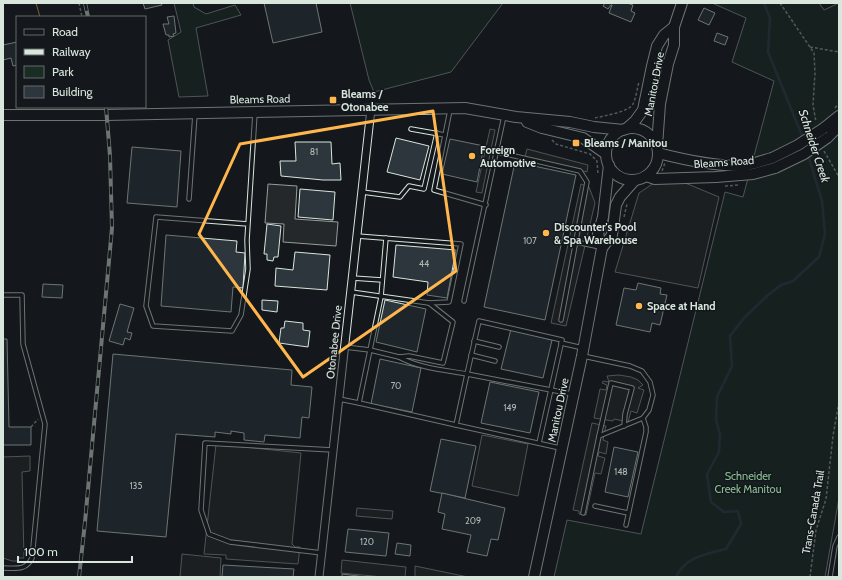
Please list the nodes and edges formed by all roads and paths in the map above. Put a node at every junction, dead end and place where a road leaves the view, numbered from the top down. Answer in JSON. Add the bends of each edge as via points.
{"nodes":[{"id":1,"x":79,"y":3,"type":"edge"},
{"id":2,"x":682,"y":3,"type":"edge"},
{"id":3,"x":780,"y":3,"type":"edge"},
{"id":4,"x":82,"y":16,"type":"edge"},
{"id":5,"x":674,"y":27,"type":"junction"},
{"id":6,"x":810,"y":47,"type":"junction"},
{"id":7,"x":839,"y":52,"type":"edge"},
{"id":8,"x":640,"y":79,"type":"dead end"},
{"id":9,"x":450,"y":108,"type":"junction"},
{"id":10,"x":371,"y":109,"type":"junction"},
{"id":11,"x":255,"y":112,"type":"junction"},
{"id":12,"x":195,"y":113,"type":"junction"},
{"id":13,"x":504,"y":114,"type":"junction"},
{"id":14,"x":3,"y":115,"type":"edge"},
{"id":15,"x":839,"y":116,"type":"edge"},
{"id":16,"x":516,"y":117,"type":"junction"},
{"id":17,"x":595,"y":118,"type":"dead end"},
{"id":18,"x":839,"y":126,"type":"edge"},
{"id":19,"x":411,"y":129,"type":"dead end"},
{"id":20,"x":624,"y":130,"type":"junction"},
{"id":21,"x":822,"y":131,"type":"junction"},
{"id":22,"x":437,"y":134,"type":"junction"},
{"id":23,"x":445,"y":135,"type":"junction"},
{"id":24,"x":556,"y":144,"type":"dead end"},
{"id":25,"x":823,"y":149,"type":"dead end"},
{"id":26,"x":660,"y":151,"type":"junction"},
{"id":27,"x":497,"y":152,"type":"junction"},
{"id":28,"x":606,"y":154,"type":"junction"},
{"id":29,"x":609,"y":165,"type":"junction"},
{"id":30,"x":651,"y":177,"type":"junction"},
{"id":31,"x":839,"y":177,"type":"edge"},
{"id":32,"x":598,"y":180,"type":"dead end"},
{"id":33,"x":635,"y":180,"type":"junction"},
{"id":34,"x":362,"y":192,"type":"junction"},
{"id":35,"x":190,"y":199,"type":"dead end"},
{"id":36,"x":626,"y":201,"type":"dead end"},
{"id":37,"x":486,"y":205,"type":"junction"},
{"id":38,"x":623,"y":221,"type":"dead end"},
{"id":39,"x":248,"y":224,"type":"junction"},
{"id":40,"x":357,"y":236,"type":"junction"},
{"id":41,"x":386,"y":238,"type":"junction"},
{"id":42,"x":576,"y":242,"type":"junction"},
{"id":43,"x":602,"y":248,"type":"junction"},
{"id":44,"x":352,"y":278,"type":"junction"},
{"id":45,"x":382,"y":280,"type":"junction"},
{"id":46,"x":351,"y":292,"type":"junction"},
{"id":47,"x":3,"y":295,"type":"edge"},
{"id":48,"x":381,"y":297,"type":"junction"},
{"id":49,"x":464,"y":300,"type":"dead end"},
{"id":50,"x":428,"y":303,"type":"junction"},
{"id":51,"x":561,"y":320,"type":"dead end"},
{"id":52,"x":474,"y":341,"type":"junction"},
{"id":53,"x":561,"y":343,"type":"junction"},
{"id":54,"x":345,"y":347,"type":"junction"},
{"id":55,"x":499,"y":347,"type":"dead end"},
{"id":56,"x":370,"y":350,"type":"junction"},
{"id":57,"x":583,"y":352,"type":"junction"},
{"id":58,"x":471,"y":355,"type":"junction"},
{"id":59,"x":399,"y":356,"type":"junction"},
{"id":60,"x":496,"y":361,"type":"dead end"},
{"id":61,"x":467,"y":374,"type":"junction"},
{"id":62,"x":550,"y":390,"type":"junction"},
{"id":63,"x":574,"y":395,"type":"junction"},
{"id":64,"x":339,"y":399,"type":"junction"},
{"id":65,"x":839,"y":402,"type":"edge"},
{"id":66,"x":358,"y":403,"type":"junction"},
{"id":67,"x":42,"y":413,"type":"junction"},
{"id":68,"x":643,"y":418,"type":"junction"},
{"id":69,"x":456,"y":424,"type":"junction"},
{"id":70,"x":624,"y":426,"type":"junction"},
{"id":71,"x":32,"y":427,"type":"dead end"},
{"id":72,"x":599,"y":436,"type":"junction"},
{"id":73,"x":539,"y":443,"type":"junction"},
{"id":74,"x":562,"y":448,"type":"junction"},
{"id":75,"x":334,"y":450,"type":"junction"},
{"id":76,"x":595,"y":506,"type":"dead end"},
{"id":77,"x":628,"y":513,"type":"junction"},
{"id":78,"x":583,"y":514,"type":"dead end"},
{"id":79,"x":626,"y":525,"type":"dead end"},
{"id":80,"x":839,"y":537,"type":"edge"},
{"id":81,"x":322,"y":553,"type":"junction"},
{"id":82,"x":3,"y":568,"type":"edge"},
{"id":83,"x":319,"y":577,"type":"edge"},
{"id":84,"x":534,"y":577,"type":"edge"},
{"id":85,"x":810,"y":577,"type":"edge"},
{"id":86,"x":830,"y":577,"type":"edge"}],
"edges":[{"from":1,"to":4,"type":"path"},
{"from":2,"to":5,"type":"main road","name":"Manitou Drive"},
{"from":3,"to":6,"type":"path"},
{"from":5,"to":20,"type":"main road","name":"Manitou Drive","via":[[658,46],[643,110]]},
{"from":5,"to":26,"type":"main road","name":"Manitou Drive","via":[[674,45],[660,104]]},
{"from":6,"to":7,"type":"path"},
{"from":6,"to":21,"type":"path","via":[[814,53],[813,105]]},
{"from":8,"to":17,"type":"path","via":[[633,105]]},
{"from":9,"to":10,"type":"main road","name":"Bleams Road"},
{"from":9,"to":13,"type":"main road","name":"Bleams Road"},
{"from":9,"to":23,"type":"lane"},
{"from":10,"to":11,"type":"main road","name":"Bleams Road"},
{"from":10,"to":34,"type":"street","name":"Otonabee Drive"},
{"from":11,"to":12,"type":"main road","name":"Bleams Road"},
{"from":11,"to":39,"type":"lane"},
{"from":12,"to":14,"type":"main road","name":"Bleams Road"},
{"from":12,"to":35,"type":"lane"},
{"from":13,"to":16,"type":"main road","name":"Bleams Road"},
{"from":13,"to":27,"type":"lane"},
{"from":15,"to":21,"type":"main road","name":"Bleams Road"},
{"from":16,"to":20,"type":"main road","name":"Bleams Road"},
{"from":16,"to":28,"type":"main road","name":"Bleams Road","via":[[542,128],[583,138]]},
{"from":18,"to":21,"type":"main road","name":"Bleams Road"},
{"from":19,"to":22,"type":"lane"},
{"from":20,"to":26,"type":"main road","via":[[635,128],[645,131]]},
{"from":20,"to":28,"type":"main road","via":[[614,135],[608,144]]},
{"from":21,"to":26,"type":"main road","name":"Bleams Road","bridge":true,"via":[[772,158],[744,166],[680,159]]},
{"from":21,"to":30,"type":"main road","name":"Bleams Road","bridge":true,"via":[[804,154],[775,168],[753,174]]},
{"from":22,"to":23,"type":"lane"},
{"from":22,"to":34,"type":"lane","via":[[424,189],[409,186],[400,197]]},
{"from":23,"to":37,"type":"lane","via":[[434,190]]},
{"from":24,"to":32,"type":"path","via":[[590,154],[597,161]]},
{"from":25,"to":31,"type":"path"},
{"from":26,"to":30,"type":"main road"},
{"from":26,"to":30,"type":"path","via":[[665,162],[661,172]]},
{"from":27,"to":37,"type":"lane"},
{"from":27,"to":42,"type":"lane","via":[[580,171],[587,182]]},
{"from":28,"to":29,"type":"main road"},
{"from":29,"to":33,"type":"main road","via":[[621,178]]},
{"from":29,"to":43,"type":"main road","name":"Manitou Drive","via":[[603,217],[598,234]]},
{"from":30,"to":33,"type":"main road"},
{"from":33,"to":43,"type":"main road","name":"Manitou Drive","via":[[616,205],[612,235]]},
{"from":34,"to":40,"type":"street","name":"Otonabee Drive"},
{"from":36,"to":38,"type":"path"},
{"from":37,"to":49,"type":"lane"},
{"from":39,"to":39,"type":"lane","via":[[248,269],[241,315],[232,331],[154,326],[146,306],[156,217]]},
{"from":40,"to":41,"type":"lane"},
{"from":40,"to":44,"type":"street","name":"Otonabee Drive"},
{"from":41,"to":45,"type":"lane"},
{"from":41,"to":50,"type":"lane","via":[[461,244],[449,302]]},
{"from":42,"to":43,"type":"lane"},
{"from":42,"to":51,"type":"lane"},
{"from":43,"to":57,"type":"main road","name":"Manitou Drive"},
{"from":44,"to":45,"type":"lane"},
{"from":44,"to":46,"type":"street","name":"Otonabee Drive"},
{"from":45,"to":48,"type":"lane"},
{"from":46,"to":48,"type":"lane"},
{"from":46,"to":54,"type":"street","name":"Otonabee Drive"},
{"from":47,"to":67,"type":"lane","via":[[22,295],[23,344]]},
{"from":48,"to":50,"type":"lane"},
{"from":48,"to":56,"type":"lane"},
{"from":50,"to":59,"type":"lane","via":[[453,322],[443,363]]},
{"from":52,"to":53,"type":"lane","via":[[479,321],[562,340]]},
{"from":52,"to":55,"type":"lane"},
{"from":52,"to":58,"type":"lane"},
{"from":53,"to":57,"type":"lane"},
{"from":53,"to":62,"type":"lane"},
{"from":54,"to":56,"type":"lane"},
{"from":54,"to":64,"type":"street","name":"Otonabee Drive"},
{"from":56,"to":59,"type":"lane"},
{"from":56,"to":66,"type":"lane"},
{"from":57,"to":63,"type":"main road","name":"Manitou Drive"},
{"from":57,"to":68,"type":"lane","via":[[642,371],[650,382],[653,395],[649,410]]},
{"from":58,"to":60,"type":"lane"},
{"from":58,"to":61,"type":"lane"},
{"from":59,"to":61,"type":"lane","via":[[408,362]]},
{"from":61,"to":62,"type":"lane"},
{"from":61,"to":69,"type":"lane"},
{"from":62,"to":63,"type":"lane"},
{"from":62,"to":73,"type":"lane"},
{"from":63,"to":74,"type":"main road","name":"Manitou Drive"},
{"from":64,"to":66,"type":"lane"},
{"from":64,"to":75,"type":"street","name":"Otonabee Drive"},
{"from":65,"to":85,"type":"path","name":"Trans-Canada Trail","via":[[826,499],[816,530]]},
{"from":66,"to":69,"type":"lane"},
{"from":67,"to":71,"type":"path"},
{"from":67,"to":82,"type":"lane","via":[[45,424],[32,558],[25,567]]},
{"from":68,"to":70,"type":"lane"},
{"from":68,"to":77,"type":"lane","via":[[646,432]]},
{"from":69,"to":73,"type":"lane"},
{"from":70,"to":72,"type":"lane"},
{"from":70,"to":72,"type":"lane","via":[[632,388],[611,383]]},
{"from":72,"to":78,"type":"lane"},
{"from":73,"to":74,"type":"lane"},
{"from":74,"to":84,"type":"main road","name":"Manitou Drive"},
{"from":75,"to":81,"type":"street","name":"Otonabee Drive"},
{"from":75,"to":81,"type":"lane","via":[[205,443],[201,510],[209,534],[230,542]]},
{"from":76,"to":77,"type":"lane"},
{"from":77,"to":79,"type":"lane"},
{"from":80,"to":86,"type":"lane"},
{"from":81,"to":83,"type":"street","name":"Otonabee Drive"}]}
